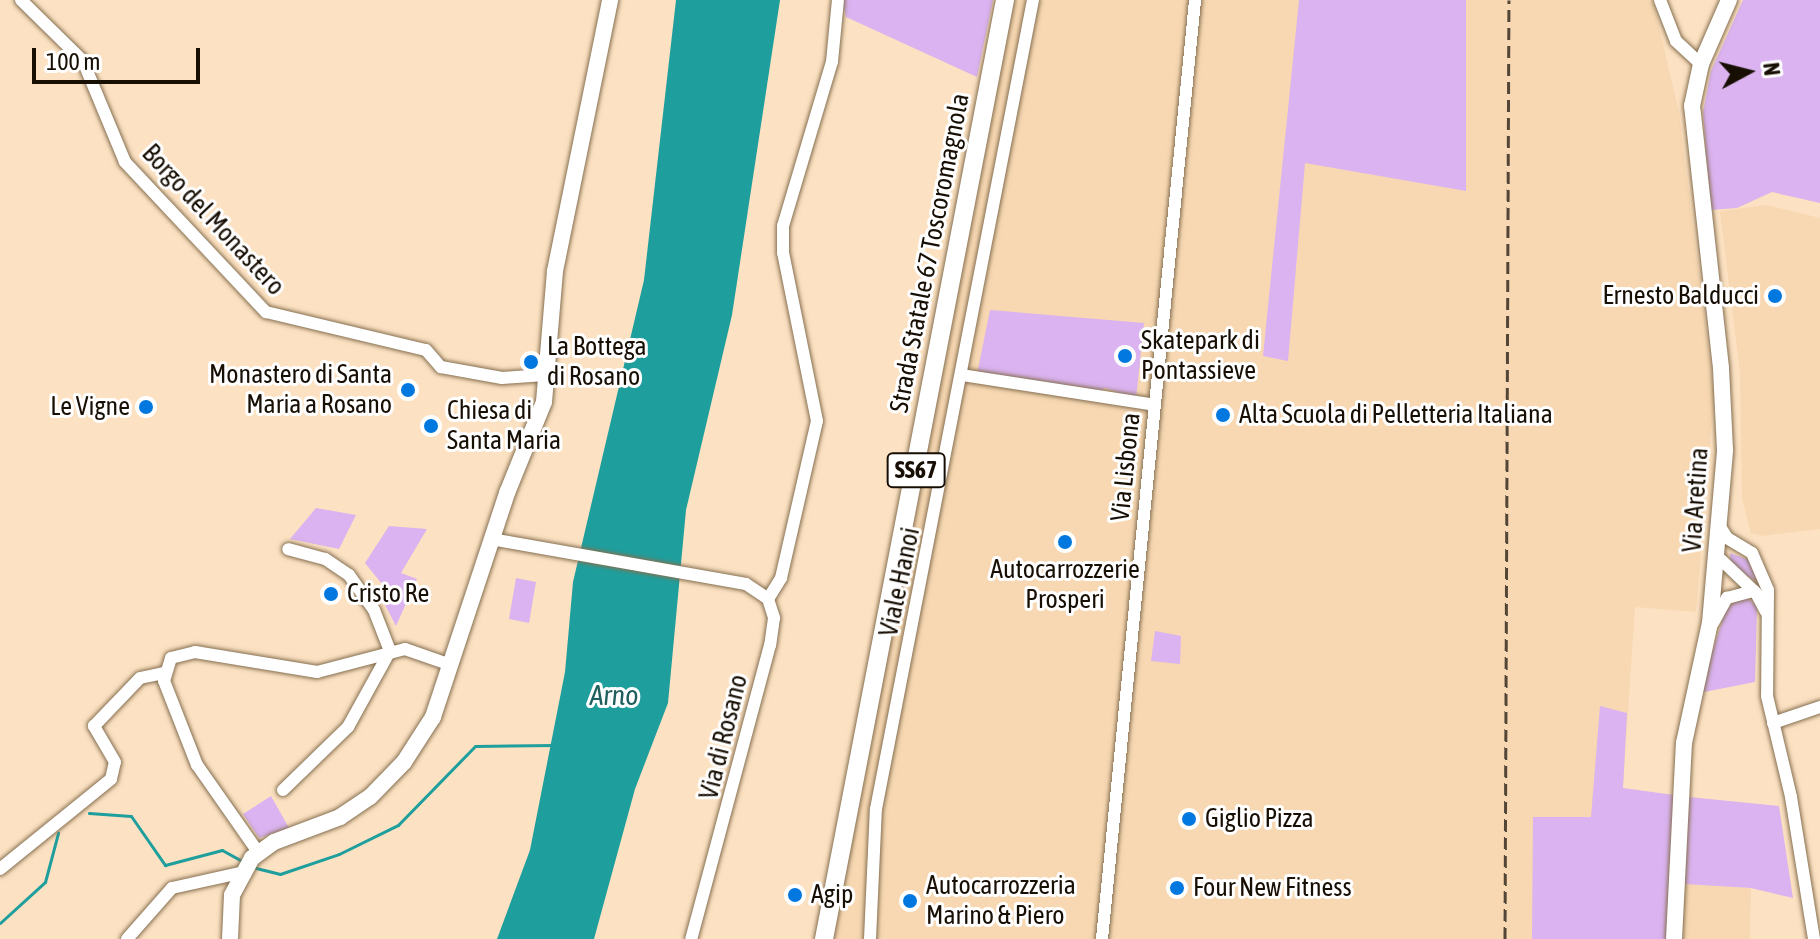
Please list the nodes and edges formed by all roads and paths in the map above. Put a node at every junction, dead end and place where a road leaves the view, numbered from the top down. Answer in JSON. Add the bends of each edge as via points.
{"nodes":[{"id":1,"x":21,"y":0,"type":"edge"},
{"id":2,"x":610,"y":0,"type":"edge"},
{"id":3,"x":838,"y":0,"type":"edge"},
{"id":4,"x":1005,"y":0,"type":"edge"},
{"id":5,"x":1033,"y":0,"type":"edge"},
{"id":6,"x":1195,"y":0,"type":"edge"},
{"id":7,"x":1660,"y":0,"type":"edge"},
{"id":8,"x":1729,"y":0,"type":"edge"},
{"id":9,"x":1701,"y":64,"type":"junction"},
{"id":10,"x":545,"y":375,"type":"junction"},
{"id":11,"x":962,"y":375,"type":"junction"},
{"id":12,"x":1155,"y":405,"type":"junction"},
{"id":13,"x":1719,"y":525,"type":"junction"},
{"id":14,"x":491,"y":539,"type":"junction"},
{"id":15,"x":1730,"y":541,"type":"junction"},
{"id":16,"x":288,"y":549,"type":"dead end"},
{"id":17,"x":1716,"y":556,"type":"junction"},
{"id":18,"x":1754,"y":591,"type":"junction"},
{"id":19,"x":768,"y":599,"type":"junction"},
{"id":20,"x":1767,"y":615,"type":"junction"},
{"id":21,"x":1708,"y":633,"type":"junction"},
{"id":22,"x":390,"y":651,"type":"junction"},
{"id":23,"x":451,"y":665,"type":"junction"},
{"id":24,"x":164,"y":673,"type":"junction"},
{"id":25,"x":1820,"y":707,"type":"edge"},
{"id":26,"x":1773,"y":723,"type":"junction"},
{"id":27,"x":283,"y":790,"type":"dead end"},
{"id":28,"x":248,"y":863,"type":"junction"},
{"id":29,"x":0,"y":869,"type":"edge"},
{"id":30,"x":204,"y":882,"type":"junction"},
{"id":31,"x":230,"y":909,"type":"junction"},
{"id":32,"x":127,"y":939,"type":"edge"},
{"id":33,"x":230,"y":939,"type":"edge"},
{"id":34,"x":691,"y":939,"type":"edge"},
{"id":35,"x":824,"y":939,"type":"edge"},
{"id":36,"x":870,"y":939,"type":"edge"},
{"id":37,"x":1102,"y":939,"type":"edge"},
{"id":38,"x":1674,"y":939,"type":"edge"},
{"id":39,"x":1814,"y":939,"type":"edge"}],
"edges":[{"from":1,"to":10,"type":"street","name":"Borgo del Monastero","via":[[83,61],[125,162],[266,312],[426,350],[441,367],[502,378]]},
{"from":2,"to":10,"type":"main road","via":[[555,271]]},
{"from":3,"to":19,"type":"street","via":[[832,62],[783,226],[783,253],[817,421],[781,578]]},
{"from":4,"to":35,"type":"main road","name":"Strada Statale 67 Toscoromagnola","number":"SS67"},
{"from":5,"to":11,"type":"street","name":"Viale Hanoi"},
{"from":6,"to":12,"type":"street","name":"Via Lisbona"},
{"from":7,"to":9,"type":"street","via":[[1676,41]]},
{"from":8,"to":9,"type":"main road","name":"Via Aretina"},
{"from":9,"to":13,"type":"main road","name":"Via Aretina","via":[[1692,129],[1723,385]]},
{"from":10,"to":14,"type":"main road","via":[[543,408]]},
{"from":11,"to":12,"type":"street"},
{"from":11,"to":36,"type":"street","name":"Viale Hanoi","via":[[876,809]]},
{"from":12,"to":37,"type":"street","name":"Via Lisbona"},
{"from":13,"to":15,"type":"street"},
{"from":13,"to":17,"type":"main road","name":"Via Aretina"},
{"from":14,"to":19,"type":"street","via":[[718,579],[753,587]]},
{"from":14,"to":23,"type":"main road"},
{"from":15,"to":17,"type":"street","via":[[1720,545]]},
{"from":15,"to":20,"type":"street","via":[[1756,559],[1768,594]]},
{"from":16,"to":22,"type":"street","via":[[325,559],[349,575],[374,610]]},
{"from":17,"to":18,"type":"street"},
{"from":17,"to":21,"type":"main road","name":"Via Aretina"},
{"from":18,"to":20,"type":"street"},
{"from":18,"to":21,"type":"street","via":[[1727,598]]},
{"from":19,"to":34,"type":"street","name":"Via di Rosano","via":[[774,618],[770,645]]},
{"from":20,"to":26,"type":"street","via":[[1765,676]]},
{"from":21,"to":38,"type":"main road","name":"Via Aretina","via":[[1684,743]]},
{"from":22,"to":23,"type":"street","via":[[405,649]]},
{"from":22,"to":24,"type":"street","via":[[317,672],[183,652],[171,658]]},
{"from":22,"to":27,"type":"street","via":[[348,727]]},
{"from":23,"to":28,"type":"main road","via":[[421,739],[378,789],[340,817]]},
{"from":24,"to":28,"type":"street","via":[[197,765]]},
{"from":24,"to":29,"type":"street","via":[[140,678],[94,726],[115,762],[111,779]]},
{"from":25,"to":26,"type":"street"},
{"from":26,"to":39,"type":"street"},
{"from":28,"to":30,"type":"street"},
{"from":28,"to":31,"type":"main road"},
{"from":30,"to":31,"type":"street","via":[[222,894]]},
{"from":30,"to":32,"type":"street","via":[[187,881],[172,888]]},
{"from":31,"to":33,"type":"main road"}]}
